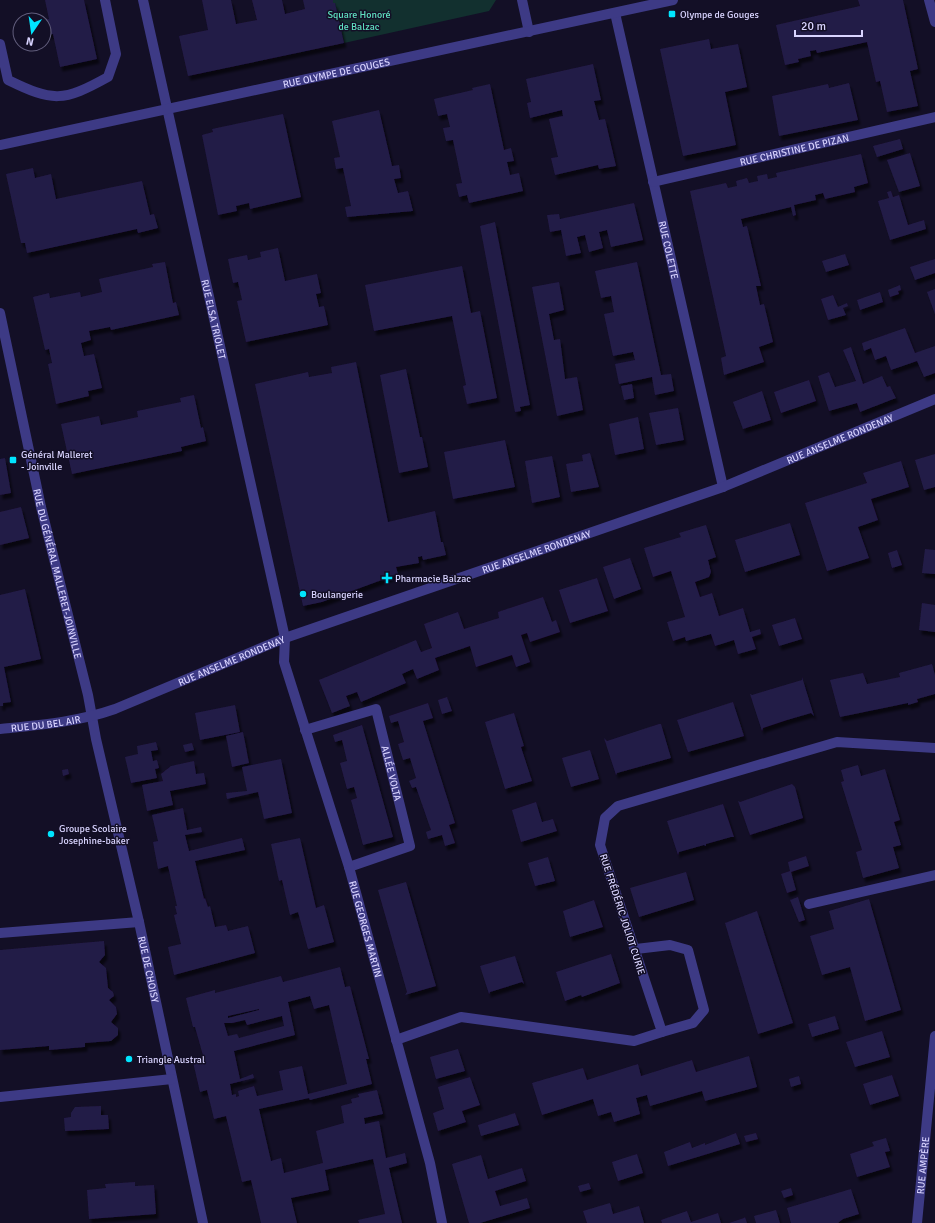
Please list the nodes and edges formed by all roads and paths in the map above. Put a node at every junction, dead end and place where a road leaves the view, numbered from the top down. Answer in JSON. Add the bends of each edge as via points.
{"nodes":[{"id":1,"x":105,"y":0,"type":"edge"},
{"id":2,"x":143,"y":0,"type":"edge"},
{"id":3,"x":522,"y":0,"type":"edge"},
{"id":4,"x":673,"y":0,"type":"edge"},
{"id":5,"x":929,"y":0,"type":"edge"},
{"id":6,"x":615,"y":13,"type":"junction"},
{"id":7,"x":935,"y":22,"type":"edge"},
{"id":8,"x":529,"y":32,"type":"junction"},
{"id":9,"x":0,"y":44,"type":"edge"},
{"id":10,"x":169,"y":108,"type":"junction"},
{"id":11,"x":935,"y":117,"type":"edge"},
{"id":12,"x":0,"y":145,"type":"edge"},
{"id":13,"x":653,"y":182,"type":"junction"},
{"id":14,"x":0,"y":313,"type":"edge"},
{"id":15,"x":935,"y":398,"type":"edge"},
{"id":16,"x":723,"y":487,"type":"junction"},
{"id":17,"x":285,"y":638,"type":"junction"},
{"id":18,"x":92,"y":717,"type":"junction"},
{"id":19,"x":0,"y":729,"type":"edge"},
{"id":20,"x":305,"y":730,"type":"junction"},
{"id":21,"x":935,"y":748,"type":"edge"},
{"id":22,"x":349,"y":867,"type":"junction"},
{"id":23,"x":935,"y":875,"type":"edge"},
{"id":24,"x":809,"y":904,"type":"dead end"},
{"id":25,"x":139,"y":922,"type":"junction"},
{"id":26,"x":0,"y":933,"type":"edge"},
{"id":27,"x":636,"y":949,"type":"junction"},
{"id":28,"x":662,"y":1032,"type":"junction"},
{"id":29,"x":935,"y":1036,"type":"edge"},
{"id":30,"x":396,"y":1040,"type":"junction"},
{"id":31,"x":172,"y":1079,"type":"junction"},
{"id":32,"x":0,"y":1097,"type":"edge"},
{"id":33,"x":203,"y":1223,"type":"edge"},
{"id":34,"x":442,"y":1223,"type":"edge"},
{"id":35,"x":917,"y":1223,"type":"edge"}],
"edges":[{"from":1,"to":9,"type":"street","via":[[116,54],[108,77],[85,90],[56,98],[31,91],[8,80]]},
{"from":2,"to":10,"type":"street","name":"RUE ELSA TRIOLET"},
{"from":3,"to":8,"type":"street"},
{"from":4,"to":6,"type":"street","name":"RUE OLYMPE DE GOUGES"},
{"from":5,"to":7,"type":"street"},
{"from":6,"to":8,"type":"street","name":"RUE OLYMPE DE GOUGES"},
{"from":6,"to":13,"type":"street","name":"RUE COLETTE"},
{"from":8,"to":10,"type":"street","name":"RUE OLYMPE DE GOUGES"},
{"from":10,"to":12,"type":"street","name":"RUE OLYMPE DE GOUGES"},
{"from":10,"to":17,"type":"street","name":"RUE ELSA TRIOLET"},
{"from":11,"to":13,"type":"street","name":"RUE CHRISTINE DE PIZAN"},
{"from":13,"to":16,"type":"street","name":"RUE COLETTE"},
{"from":14,"to":18,"type":"street","name":"RUE DU GÉNÉRAL MALLERET-JOINVILLE","via":[[41,507]]},
{"from":15,"to":16,"type":"street","name":"RUE ANSELME RONDENAY"},
{"from":16,"to":17,"type":"street","name":"RUE ANSELME RONDENAY"},
{"from":17,"to":18,"type":"street","name":"RUE ANSELME RONDENAY"},
{"from":17,"to":20,"type":"street","name":"RUE GEORGES MARTIN","via":[[284,662]]},
{"from":18,"to":19,"type":"street","name":"RUE DU BEL AIR"},
{"from":18,"to":25,"type":"street","name":"RUE DE CHOISY"},
{"from":20,"to":22,"type":"street","name":"RUE GEORGES MARTIN"},
{"from":20,"to":22,"type":"street","name":"ALLÉE VOLTA","via":[[376,709],[410,846]]},
{"from":21,"to":27,"type":"street","name":"RUE FRÉDÉRIC JOLIOT CURIE","via":[[837,742],[618,806],[605,818],[600,845]]},
{"from":22,"to":30,"type":"street","name":"RUE GEORGES MARTIN"},
{"from":23,"to":24,"type":"street"},
{"from":25,"to":26,"type":"street"},
{"from":25,"to":31,"type":"street","name":"RUE DE CHOISY"},
{"from":27,"to":28,"type":"street","name":"RUE FRÉDÉRIC JOLIOT CURIE"},
{"from":27,"to":28,"type":"street","via":[[670,945],[688,950],[704,1010],[693,1023]]},
{"from":28,"to":30,"type":"street","via":[[634,1041],[461,1017]]},
{"from":29,"to":35,"type":"street","name":"RUE AMPÈRE"},
{"from":30,"to":34,"type":"street","name":"RUE GEORGES MARTIN","via":[[430,1163]]},
{"from":31,"to":32,"type":"street"},
{"from":31,"to":33,"type":"street","name":"RUE DE CHOISY"}]}
